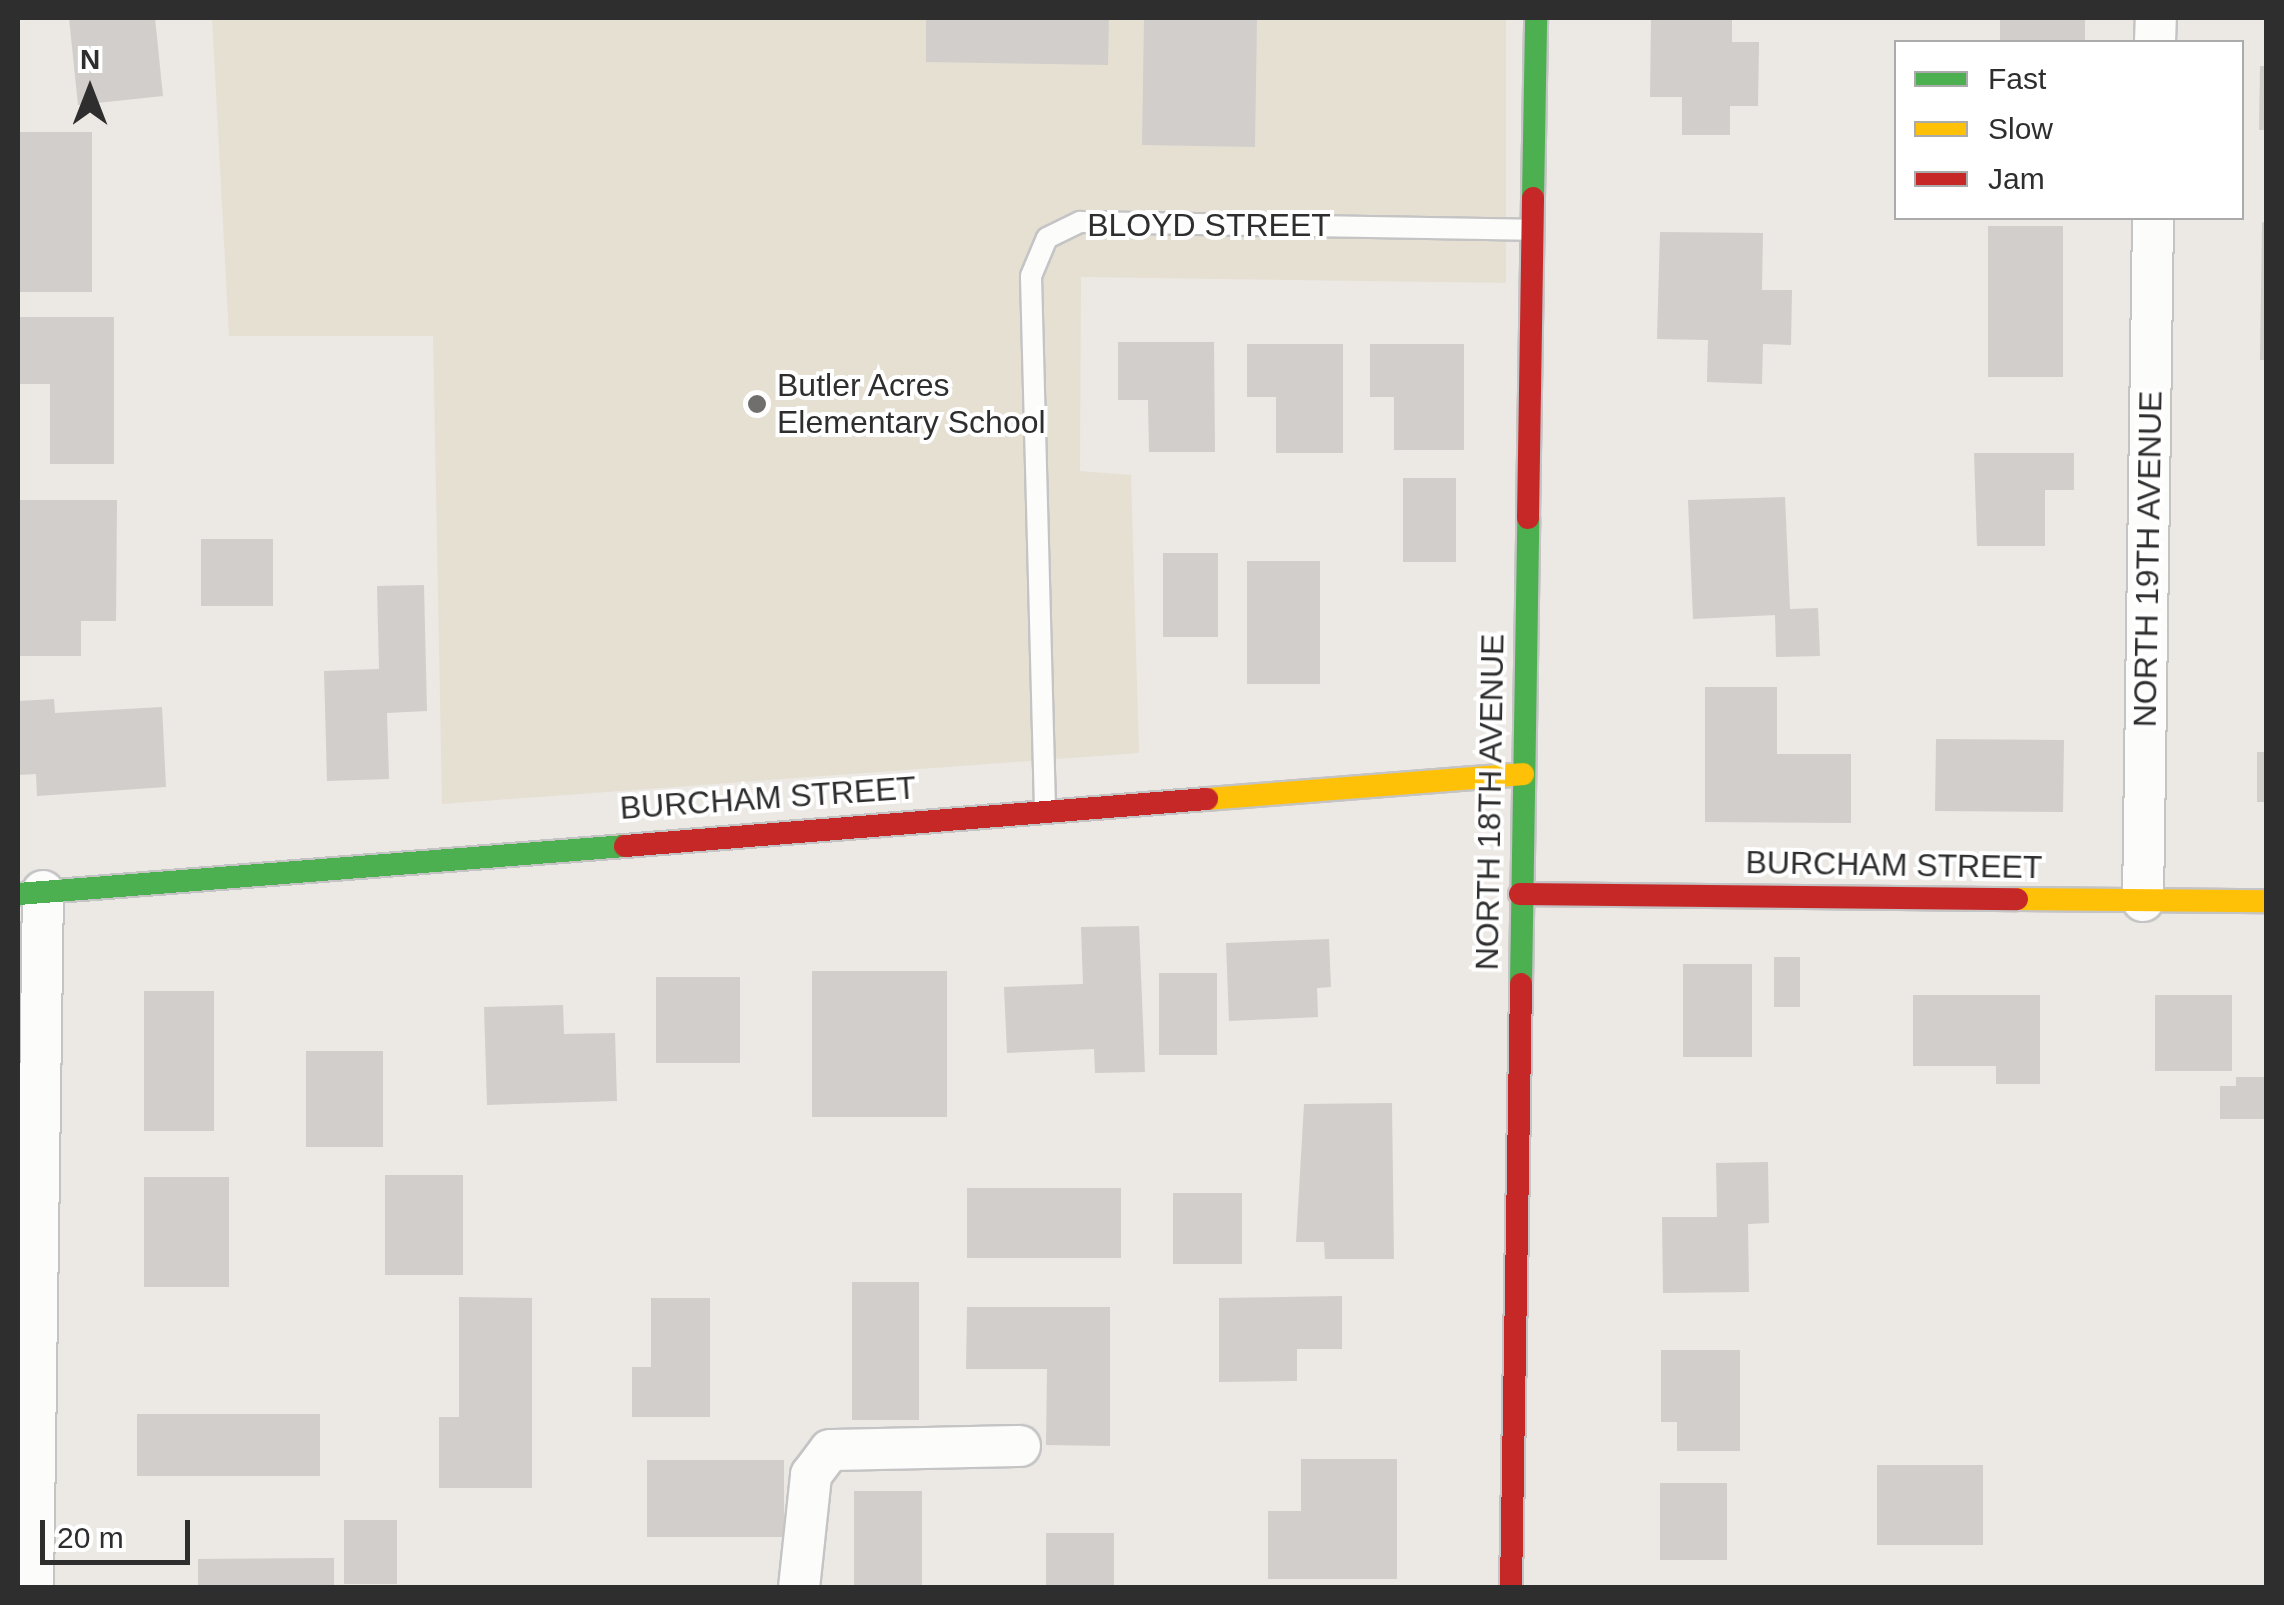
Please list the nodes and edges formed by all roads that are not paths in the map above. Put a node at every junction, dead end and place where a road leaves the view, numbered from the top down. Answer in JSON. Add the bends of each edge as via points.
{"nodes":[{"id":1,"x":1536,"y":18,"type":"edge"},
{"id":2,"x":2153,"y":220,"type":"edge"},
{"id":3,"x":1531,"y":230,"type":"junction"},
{"id":4,"x":1523,"y":774,"type":"junction"},
{"id":5,"x":1046,"y":811,"type":"junction"},
{"id":6,"x":30,"y":893,"type":"edge"},
{"id":7,"x":1520,"y":894,"type":"junction"},
{"id":8,"x":2143,"y":900,"type":"junction"},
{"id":9,"x":2266,"y":902,"type":"edge"},
{"id":10,"x":1020,"y":1446,"type":"dead end"},
{"id":11,"x":33,"y":1588,"type":"edge"},
{"id":12,"x":799,"y":1588,"type":"edge"},
{"id":13,"x":1511,"y":1588,"type":"edge"}],
"edges":[{"from":1,"to":3,"type":"street","name":"NORTH 18TH AVENUE"},
{"from":2,"to":8,"type":"street","name":"NORTH 19TH AVENUE"},
{"from":3,"to":4,"type":"street","name":"NORTH 18TH AVENUE"},
{"from":3,"to":5,"type":"lane","name":"BLOYD STREET","via":[[1080,222],[1047,238],[1032,276]]},
{"from":4,"to":5,"type":"street","name":"BURCHAM STREET"},
{"from":4,"to":7,"type":"street","name":"NORTH 18TH AVENUE"},
{"from":5,"to":6,"type":"street","name":"BURCHAM STREET"},
{"from":6,"to":11,"type":"street"},
{"from":7,"to":8,"type":"street","name":"BURCHAM STREET"},
{"from":7,"to":13,"type":"street","name":"NORTH 18TH AVENUE"},
{"from":8,"to":9,"type":"street","name":"BURCHAM STREET"},
{"from":10,"to":12,"type":"street","via":[[830,1450],[811,1475]]}]}
